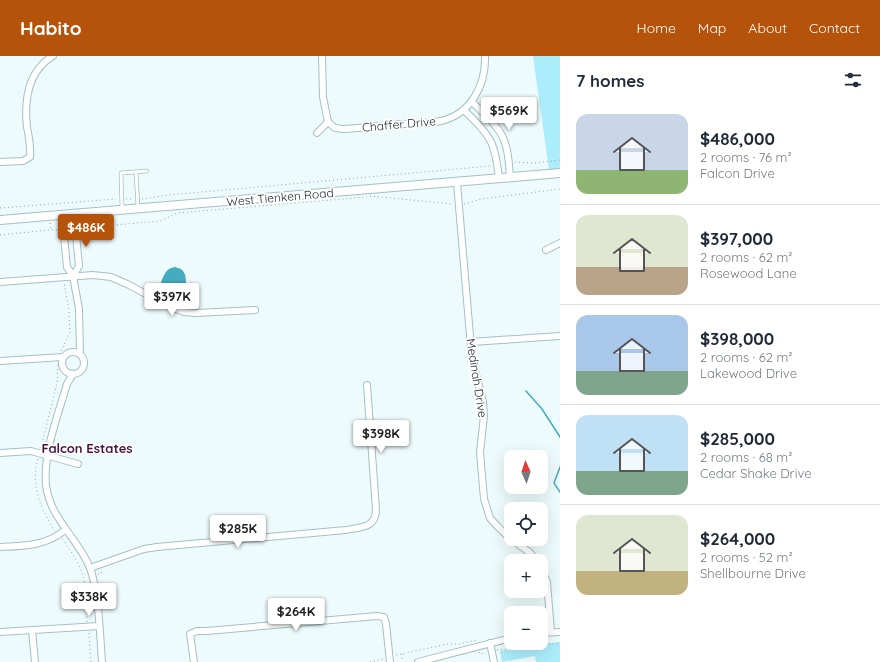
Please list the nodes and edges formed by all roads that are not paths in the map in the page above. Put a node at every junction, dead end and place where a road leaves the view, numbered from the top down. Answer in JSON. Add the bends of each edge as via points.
{"nodes":[{"id":1,"x":53,"y":56,"type":"edge"},
{"id":2,"x":322,"y":56,"type":"edge"},
{"id":3,"x":485,"y":56,"type":"edge"},
{"id":4,"x":468,"y":106,"type":"junction"},
{"id":5,"x":328,"y":122,"type":"junction"},
{"id":6,"x":497,"y":128,"type":"junction"},
{"id":7,"x":317,"y":133,"type":"dead end"},
{"id":8,"x":488,"y":134,"type":"junction"},
{"id":9,"x":0,"y":162,"type":"edge"},
{"id":10,"x":146,"y":171,"type":"dead end"},
{"id":11,"x":136,"y":172,"type":"junction"},
{"id":12,"x":560,"y":173,"type":"edge"},
{"id":13,"x":499,"y":178,"type":"junction"},
{"id":14,"x":510,"y":178,"type":"junction"},
{"id":15,"x":457,"y":183,"type":"junction"},
{"id":16,"x":138,"y":209,"type":"junction"},
{"id":17,"x":122,"y":210,"type":"junction"},
{"id":18,"x":74,"y":214,"type":"junction"},
{"id":19,"x":62,"y":215,"type":"junction"},
{"id":20,"x":0,"y":220,"type":"edge"},
{"id":21,"x":560,"y":243,"type":"edge"},
{"id":22,"x":546,"y":250,"type":"dead end"},
{"id":23,"x":73,"y":276,"type":"junction"},
{"id":24,"x":0,"y":282,"type":"edge"},
{"id":25,"x":255,"y":310,"type":"dead end"},
{"id":26,"x":560,"y":336,"type":"edge"},
{"id":27,"x":79,"y":339,"type":"junction"},
{"id":28,"x":470,"y":342,"type":"junction"},
{"id":29,"x":71,"y":352,"type":"junction"},
{"id":30,"x":80,"y":354,"type":"junction"},
{"id":31,"x":62,"y":355,"type":"junction"},
{"id":32,"x":53,"y":358,"type":"junction"},
{"id":33,"x":0,"y":361,"type":"edge"},
{"id":34,"x":62,"y":364,"type":"junction"},
{"id":35,"x":66,"y":371,"type":"junction"},
{"id":36,"x":73,"y":374,"type":"junction"},
{"id":37,"x":66,"y":384,"type":"junction"},
{"id":38,"x":367,"y":385,"type":"dead end"},
{"id":39,"x":0,"y":453,"type":"edge"},
{"id":40,"x":48,"y":456,"type":"junction"},
{"id":41,"x":78,"y":464,"type":"dead end"},
{"id":42,"x":65,"y":530,"type":"junction"},
{"id":43,"x":504,"y":533,"type":"edge"},
{"id":44,"x":521,"y":546,"type":"edge"},
{"id":45,"x":0,"y":547,"type":"edge"},
{"id":46,"x":531,"y":554,"type":"edge"},
{"id":47,"x":90,"y":568,"type":"junction"},
{"id":48,"x":548,"y":594,"type":"edge"},
{"id":49,"x":99,"y":626,"type":"junction"},
{"id":50,"x":32,"y":630,"type":"junction"},
{"id":51,"x":0,"y":632,"type":"edge"},
{"id":52,"x":548,"y":632,"type":"edge"},
{"id":53,"x":551,"y":632,"type":"junction"},
{"id":54,"x":560,"y":632,"type":"edge"},
{"id":55,"x":504,"y":640,"type":"edge"},
{"id":56,"x":490,"y":643,"type":"junction"},
{"id":57,"x":35,"y":662,"type":"edge"},
{"id":58,"x":102,"y":662,"type":"edge"},
{"id":59,"x":194,"y":662,"type":"edge"},
{"id":60,"x":390,"y":662,"type":"edge"},
{"id":61,"x":418,"y":662,"type":"edge"},
{"id":62,"x":494,"y":662,"type":"edge"}],
"edges":[{"from":1,"to":9,"type":"street","via":[[38,69],[28,88],[26,114],[30,157],[23,161]]},
{"from":2,"to":5,"type":"street","via":[[323,97]]},
{"from":3,"to":4,"type":"street","via":[[483,79]]},
{"from":4,"to":5,"type":"street","name":"Chaffer Drive","via":[[450,118],[434,122],[343,129],[335,128]]},
{"from":4,"to":6,"type":"street"},
{"from":4,"to":8,"type":"street"},
{"from":5,"to":7,"type":"street"},
{"from":6,"to":8,"type":"street"},
{"from":6,"to":14,"type":"street","via":[[504,140]]},
{"from":8,"to":13,"type":"street","via":[[497,156]]},
{"from":10,"to":11,"type":"lane"},
{"from":11,"to":16,"type":"lane"},
{"from":11,"to":17,"type":"lane","via":[[121,173]]},
{"from":12,"to":14,"type":"street","name":"West Tienken Road"},
{"from":13,"to":14,"type":"street","name":"West Tienken Road"},
{"from":13,"to":15,"type":"street","name":"West Tienken Road"},
{"from":15,"to":16,"type":"street","name":"West Tienken Road"},
{"from":15,"to":28,"type":"street","name":"Medinah Drive"},
{"from":16,"to":17,"type":"street","name":"West Tienken Road"},
{"from":17,"to":18,"type":"street","name":"West Tienken Road"},
{"from":18,"to":19,"type":"street","name":"West Tienken Road"},
{"from":18,"to":23,"type":"street","via":[[79,266]]},
{"from":19,"to":20,"type":"street","name":"West Tienken Road"},
{"from":19,"to":23,"type":"street","via":[[60,231],[67,267]]},
{"from":21,"to":22,"type":"street"},
{"from":23,"to":24,"type":"street"},
{"from":23,"to":25,"type":"street","via":[[93,274],[111,277],[184,312]]},
{"from":23,"to":27,"type":"street","via":[[79,309]]},
{"from":26,"to":28,"type":"street"},
{"from":27,"to":29,"type":"street"},
{"from":27,"to":30,"type":"street"},
{"from":28,"to":43,"type":"street","name":"Medinah Drive","via":[[484,409],[480,452],[484,499],[490,518]]},
{"from":29,"to":30,"type":"street"},
{"from":29,"to":31,"type":"street"},
{"from":30,"to":36,"type":"street","via":[[84,361],[83,368]]},
{"from":31,"to":32,"type":"street"},
{"from":31,"to":34,"type":"street"},
{"from":32,"to":33,"type":"street"},
{"from":32,"to":34,"type":"street"},
{"from":34,"to":35,"type":"street"},
{"from":35,"to":36,"type":"street"},
{"from":35,"to":37,"type":"street"},
{"from":36,"to":37,"type":"street"},
{"from":37,"to":40,"type":"street"},
{"from":38,"to":47,"type":"street","via":[[376,509],[372,523],[346,530],[157,547]]},
{"from":39,"to":40,"type":"street","via":[[31,452]]},
{"from":40,"to":41,"type":"street"},
{"from":40,"to":42,"type":"street","via":[[48,494],[54,512]]},
{"from":42,"to":45,"type":"street","via":[[52,540],[37,544]]},
{"from":42,"to":47,"type":"street"},
{"from":44,"to":46,"type":"street","name":"Medinah Drive"},
{"from":47,"to":49,"type":"street"},
{"from":48,"to":53,"type":"street"},
{"from":49,"to":50,"type":"street"},
{"from":49,"to":58,"type":"street"},
{"from":50,"to":51,"type":"street"},
{"from":50,"to":57,"type":"street"},
{"from":52,"to":53,"type":"street"},
{"from":53,"to":54,"type":"street"},
{"from":55,"to":56,"type":"street"},
{"from":56,"to":61,"type":"street"},
{"from":56,"to":62,"type":"street"},
{"from":59,"to":60,"type":"street","via":[[190,634],[197,631],[377,616],[384,617],[386,624]]}]}
